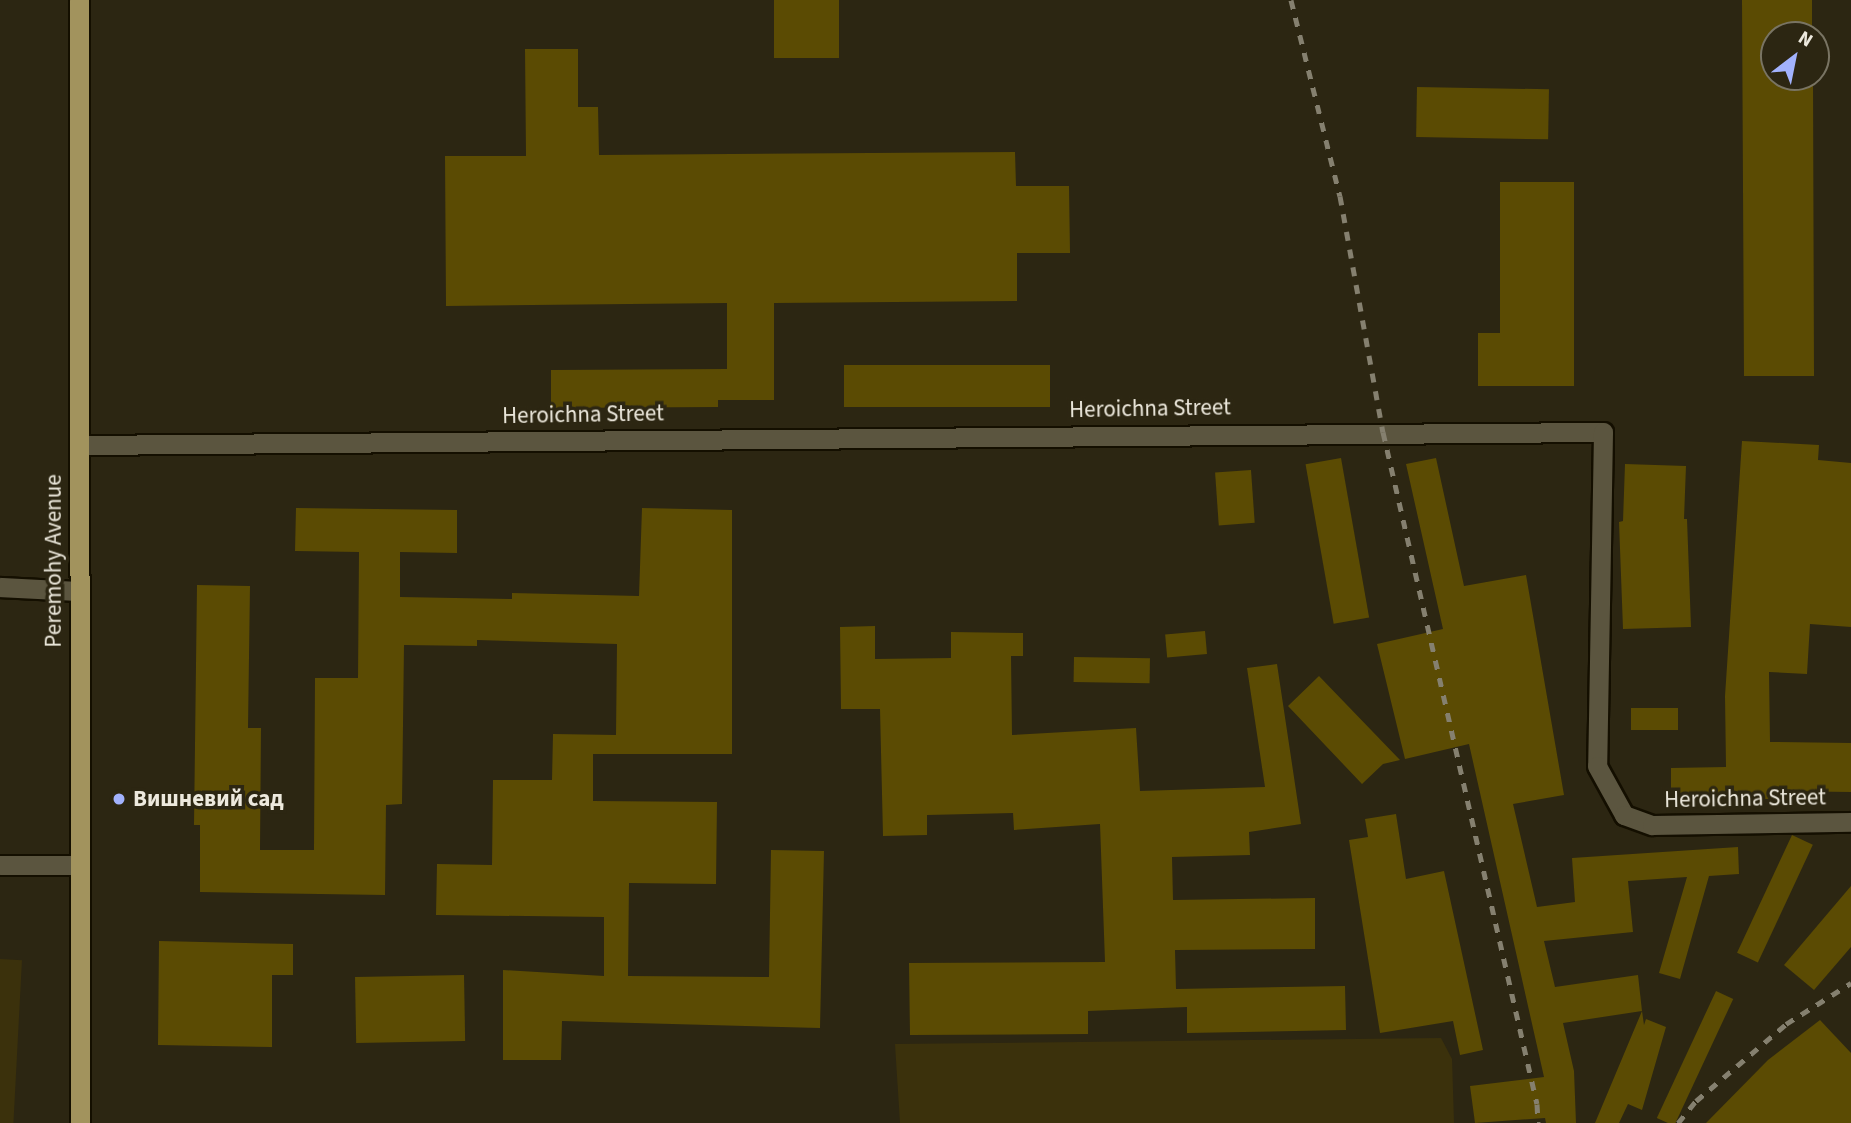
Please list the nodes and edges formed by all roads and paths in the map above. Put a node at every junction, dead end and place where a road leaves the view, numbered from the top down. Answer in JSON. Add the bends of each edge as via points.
{"nodes":[{"id":1,"x":79,"y":0,"type":"edge"},
{"id":2,"x":79,"y":445,"type":"junction"},
{"id":3,"x":0,"y":587,"type":"edge"},
{"id":4,"x":78,"y":591,"type":"junction"},
{"id":5,"x":1851,"y":822,"type":"edge"},
{"id":6,"x":0,"y":865,"type":"edge"},
{"id":7,"x":80,"y":865,"type":"junction"},
{"id":8,"x":80,"y":1123,"type":"edge"}],
"edges":[{"from":1,"to":2,"type":"main road","name":"Peremohy Avenue"},
{"from":2,"to":4,"type":"main road","name":"Peremohy Avenue"},
{"from":2,"to":5,"type":"street","name":"Heroichna Street","via":[[1603,432],[1597,766],[1624,815],[1651,825]]},
{"from":3,"to":4,"type":"street"},
{"from":4,"to":7,"type":"main road","name":"Peremohy Avenue"},
{"from":6,"to":7,"type":"street"},
{"from":7,"to":8,"type":"main road","name":"Peremohy Avenue"}]}
